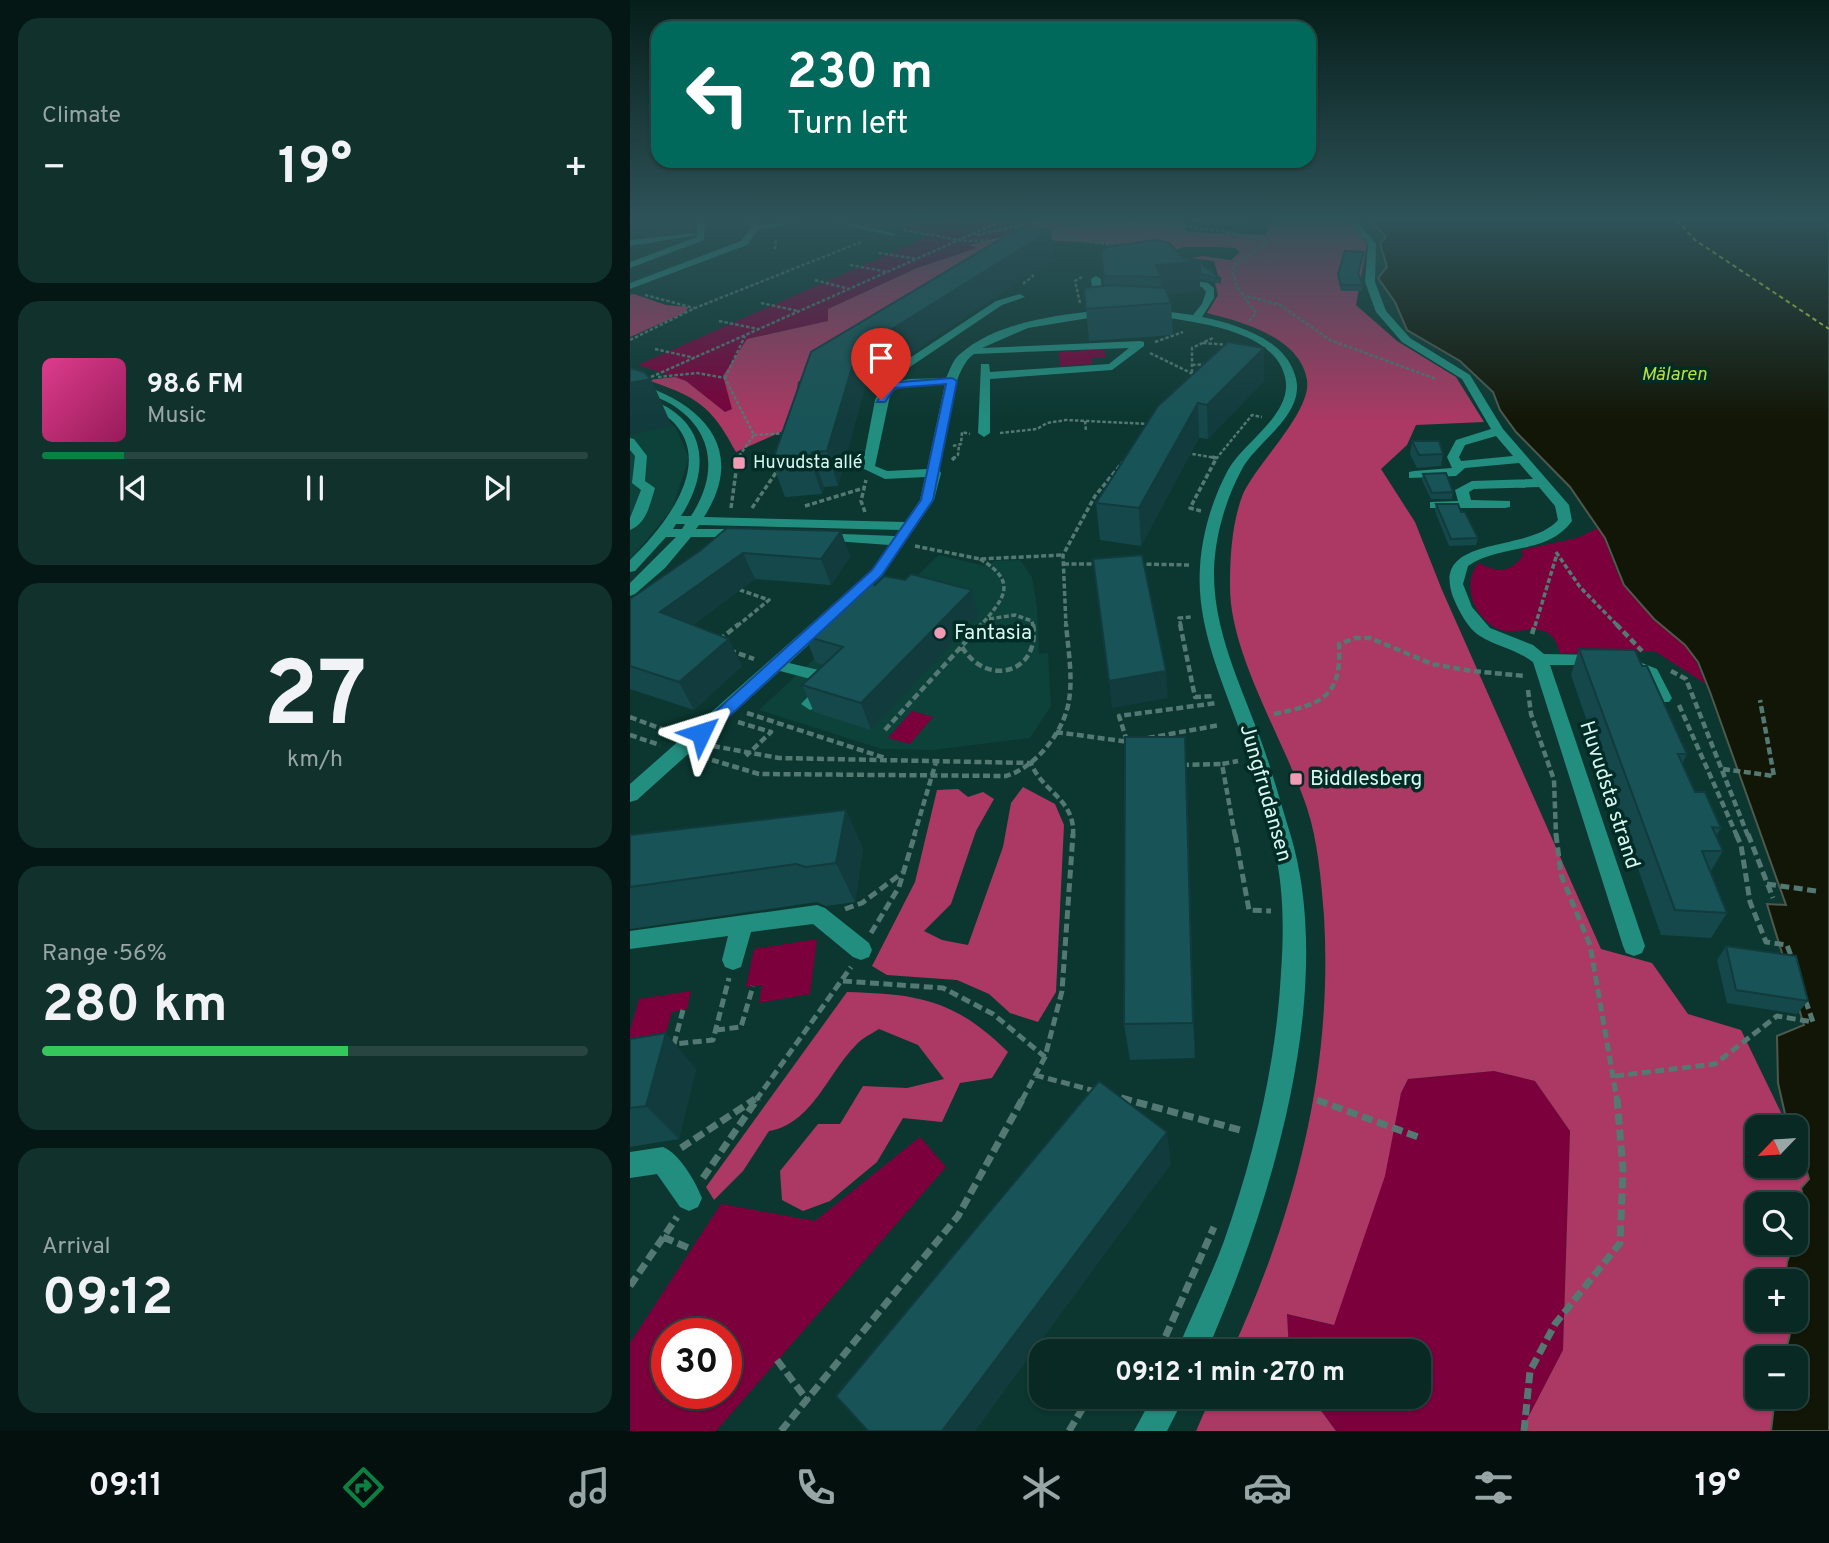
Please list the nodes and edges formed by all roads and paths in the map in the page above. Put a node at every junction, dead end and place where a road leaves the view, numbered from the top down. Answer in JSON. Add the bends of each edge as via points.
{"nodes":[{"id":1,"x":750,"y":287,"type":"edge"},
{"id":2,"x":841,"y":287,"type":"edge"},
{"id":3,"x":855,"y":287,"type":"edge"},
{"id":4,"x":1098,"y":287,"type":"edge"},
{"id":5,"x":1209,"y":287,"type":"edge"},
{"id":6,"x":1237,"y":287,"type":"edge"},
{"id":7,"x":1372,"y":287,"type":"edge"},
{"id":8,"x":634,"y":289,"type":"edge"},
{"id":9,"x":850,"y":289,"type":"junction"},
{"id":10,"x":1246,"y":295,"type":"junction"},
{"id":11,"x":1020,"y":297,"type":"dead end"},
{"id":12,"x":761,"y":303,"type":"dead end"},
{"id":13,"x":1103,"y":304,"type":"junction"},
{"id":14,"x":695,"y":308,"type":"junction"},
{"id":15,"x":799,"y":312,"type":"junction"},
{"id":16,"x":1196,"y":318,"type":"junction"},
{"id":17,"x":719,"y":321,"type":"dead end"},
{"id":18,"x":1245,"y":324,"type":"dead end"},
{"id":19,"x":759,"y":329,"type":"junction"},
{"id":20,"x":1224,"y":333,"type":"dead end"},
{"id":21,"x":745,"y":336,"type":"junction"},
{"id":22,"x":630,"y":340,"type":"edge"},
{"id":23,"x":1140,"y":344,"type":"junction"},
{"id":24,"x":655,"y":349,"type":"dead end"},
{"id":25,"x":978,"y":351,"type":"junction"},
{"id":26,"x":696,"y":358,"type":"junction"},
{"id":27,"x":1212,"y":364,"type":"edge"},
{"id":28,"x":1192,"y":365,"type":"junction"},
{"id":29,"x":1193,"y":374,"type":"junction"},
{"id":30,"x":985,"y":376,"type":"junction"},
{"id":31,"x":725,"y":378,"type":"junction"},
{"id":32,"x":952,"y":381,"type":"junction"},
{"id":33,"x":630,"y":384,"type":"edge"},
{"id":34,"x":892,"y":385,"type":"junction"},
{"id":35,"x":1191,"y":385,"type":"edge"},
{"id":36,"x":1474,"y":390,"type":"junction"},
{"id":37,"x":630,"y":394,"type":"edge"},
{"id":38,"x":1264,"y":417,"type":"dead end"},
{"id":39,"x":1085,"y":421,"type":"junction"},
{"id":40,"x":1086,"y":430,"type":"dead end"},
{"id":41,"x":1498,"y":431,"type":"junction"},
{"id":42,"x":797,"y":433,"type":"edge"},
{"id":43,"x":984,"y":433,"type":"joint"},
{"id":44,"x":1146,"y":434,"type":"edge"},
{"id":45,"x":754,"y":435,"type":"junction"},
{"id":46,"x":959,"y":445,"type":"dead end"},
{"id":47,"x":633,"y":449,"type":"edge"},
{"id":48,"x":1181,"y":451,"type":"edge"},
{"id":49,"x":1129,"y":454,"type":"edge"},
{"id":50,"x":1216,"y":458,"type":"junction"},
{"id":51,"x":1523,"y":459,"type":"junction"},
{"id":52,"x":952,"y":461,"type":"dead end"},
{"id":53,"x":1457,"y":465,"type":"junction"},
{"id":54,"x":935,"y":473,"type":"junction"},
{"id":55,"x":1414,"y":475,"type":"dead end"},
{"id":56,"x":1545,"y":483,"type":"junction"},
{"id":57,"x":864,"y":488,"type":"dead end"},
{"id":58,"x":1465,"y":503,"type":"junction"},
{"id":59,"x":1505,"y":504,"type":"dead end"},
{"id":60,"x":1435,"y":505,"type":"edge"},
{"id":61,"x":797,"y":506,"type":"dead end"},
{"id":62,"x":763,"y":507,"type":"dead end"},
{"id":63,"x":752,"y":508,"type":"dead end"},
{"id":64,"x":733,"y":512,"type":"dead end"},
{"id":65,"x":1204,"y":512,"type":"dead end"},
{"id":66,"x":696,"y":520,"type":"junction"},
{"id":67,"x":630,"y":526,"type":"edge"},
{"id":68,"x":669,"y":526,"type":"junction"},
{"id":69,"x":911,"y":526,"type":"junction"},
{"id":70,"x":686,"y":533,"type":"junction"},
{"id":71,"x":761,"y":533,"type":"junction"},
{"id":72,"x":901,"y":541,"type":"junction"},
{"id":73,"x":728,"y":552,"type":"edge"},
{"id":74,"x":1063,"y":555,"type":"junction"},
{"id":75,"x":980,"y":559,"type":"junction"},
{"id":76,"x":1064,"y":564,"type":"junction"},
{"id":77,"x":1102,"y":564,"type":"edge"},
{"id":78,"x":1131,"y":564,"type":"edge"},
{"id":79,"x":630,"y":568,"type":"edge"},
{"id":80,"x":1193,"y":578,"type":"dead end"},
{"id":81,"x":740,"y":590,"type":"dead end"},
{"id":82,"x":630,"y":592,"type":"edge"},
{"id":83,"x":1194,"y":604,"type":"dead end"},
{"id":84,"x":988,"y":619,"type":"junction"},
{"id":85,"x":962,"y":647,"type":"junction"},
{"id":86,"x":1534,"y":654,"type":"junction"},
{"id":87,"x":1643,"y":661,"type":"junction"},
{"id":88,"x":769,"y":663,"type":"junction"},
{"id":89,"x":1670,"y":698,"type":"joint"},
{"id":90,"x":1760,"y":700,"type":"dead end"},
{"id":91,"x":810,"y":704,"type":"edge"},
{"id":92,"x":1217,"y":704,"type":"junction"},
{"id":93,"x":743,"y":712,"type":"dead end"},
{"id":94,"x":1274,"y":714,"type":"dead end"},
{"id":95,"x":630,"y":717,"type":"edge"},
{"id":96,"x":728,"y":719,"type":"junction"},
{"id":97,"x":885,"y":730,"type":"dead end"},
{"id":98,"x":1056,"y":732,"type":"junction"},
{"id":99,"x":630,"y":735,"type":"edge"},
{"id":100,"x":685,"y":737,"type":"dead end"},
{"id":101,"x":1128,"y":742,"type":"junction"},
{"id":102,"x":709,"y":745,"type":"dead end"},
{"id":103,"x":670,"y":748,"type":"dead end"},
{"id":104,"x":1235,"y":749,"type":"dead end"},
{"id":105,"x":1128,"y":754,"type":"edge"},
{"id":106,"x":696,"y":755,"type":"dead end"},
{"id":107,"x":745,"y":757,"type":"junction"},
{"id":108,"x":889,"y":759,"type":"junction"},
{"id":109,"x":936,"y":762,"type":"junction"},
{"id":110,"x":1031,"y":763,"type":"junction"},
{"id":111,"x":1222,"y":764,"type":"junction"},
{"id":112,"x":1169,"y":765,"type":"edge"},
{"id":113,"x":1722,"y":769,"type":"junction"},
{"id":114,"x":932,"y":777,"type":"junction"},
{"id":115,"x":630,"y":795,"type":"edge"},
{"id":116,"x":903,"y":873,"type":"junction"},
{"id":117,"x":1767,"y":884,"type":"junction"},
{"id":118,"x":1816,"y":891,"type":"dead end"},
{"id":119,"x":1773,"y":898,"type":"dead end"},
{"id":120,"x":821,"y":917,"type":"junction"},
{"id":121,"x":1272,"y":923,"type":"dead end"},
{"id":122,"x":742,"y":924,"type":"junction"},
{"id":123,"x":630,"y":940,"type":"edge"},
{"id":124,"x":1634,"y":946,"type":"dead end"},
{"id":125,"x":861,"y":950,"type":"junction"},
{"id":126,"x":733,"y":960,"type":"joint"},
{"id":127,"x":1796,"y":970,"type":"edge"},
{"id":128,"x":843,"y":981,"type":"junction"},
{"id":129,"x":753,"y":986,"type":"dead end"},
{"id":130,"x":1805,"y":996,"type":"edge"},
{"id":131,"x":683,"y":1010,"type":"dead end"},
{"id":132,"x":716,"y":1030,"type":"junction"},
{"id":133,"x":1045,"y":1057,"type":"junction"},
{"id":134,"x":1035,"y":1075,"type":"junction"},
{"id":135,"x":1615,"y":1076,"type":"junction"},
{"id":136,"x":1100,"y":1093,"type":"edge"},
{"id":137,"x":1113,"y":1096,"type":"edge"},
{"id":138,"x":758,"y":1097,"type":"junction"},
{"id":139,"x":1317,"y":1100,"type":"dead end"},
{"id":140,"x":1247,"y":1120,"type":"dead end"},
{"id":141,"x":1244,"y":1131,"type":"junction"},
{"id":142,"x":1418,"y":1137,"type":"dead end"},
{"id":143,"x":1241,"y":1140,"type":"dead end"},
{"id":144,"x":663,"y":1160,"type":"junction"},
{"id":145,"x":630,"y":1165,"type":"edge"},
{"id":146,"x":689,"y":1198,"type":"junction"},
{"id":147,"x":1216,"y":1223,"type":"dead end"},
{"id":148,"x":663,"y":1237,"type":"junction"},
{"id":149,"x":691,"y":1249,"type":"dead end"},
{"id":150,"x":630,"y":1286,"type":"edge"},
{"id":151,"x":1164,"y":1339,"type":"edge"},
{"id":152,"x":1197,"y":1339,"type":"edge"},
{"id":153,"x":776,"y":1360,"type":"dead end"},
{"id":154,"x":808,"y":1401,"type":"junction"},
{"id":155,"x":1082,"y":1409,"type":"edge"},
{"id":156,"x":1163,"y":1409,"type":"edge"},
{"id":157,"x":784,"y":1430,"type":"edge"},
{"id":158,"x":1069,"y":1431,"type":"edge"},
{"id":159,"x":1150,"y":1431,"type":"edge"},
{"id":160,"x":1524,"y":1431,"type":"edge"}],
"edges":[{"from":1,"to":14,"type":"path"},
{"from":2,"to":9,"type":"path"},
{"from":3,"to":9,"type":"path"},
{"from":4,"to":13,"type":"street"},
{"from":5,"to":16,"type":"street","via":[[1209,304]]},
{"from":6,"to":10,"type":"path"},
{"from":7,"to":36,"type":"street","via":[[1381,312],[1406,340],[1466,377]]},
{"from":8,"to":14,"type":"path"},
{"from":9,"to":15,"type":"path"},
{"from":10,"to":18,"type":"path","via":[[1256,313]]},
{"from":10,"to":36,"type":"path","via":[[1280,305],[1330,340]]},
{"from":11,"to":34,"type":"street","via":[[999,303],[886,379]]},
{"from":12,"to":15,"type":"path"},
{"from":13,"to":16,"type":"street","name":"Jungfrudansen","via":[[1154,307]]},
{"from":13,"to":25,"type":"street","name":"Jungfrudansen","via":[[1025,326]]},
{"from":14,"to":22,"type":"path"},
{"from":15,"to":19,"type":"path"},
{"from":16,"to":23,"type":"path","via":[[1185,331],[1163,341]]},
{"from":16,"to":152,"type":"street","name":"Jungfrudansen","via":[[1256,340],[1284,364],[1291,377],[1282,413],[1250,448],[1229,482],[1209,543],[1206,575],[1208,615],[1227,681],[1256,746],[1292,885],[1293,947],[1279,1086],[1259,1173]]},
{"from":17,"to":19,"type":"path"},
{"from":19,"to":21,"type":"path"},
{"from":20,"to":28,"type":"path","via":[[1192,348]]},
{"from":21,"to":26,"type":"path"},
{"from":21,"to":31,"type":"path"},
{"from":23,"to":25,"type":"street"},
{"from":23,"to":29,"type":"path","via":[[1164,363]]},
{"from":23,"to":30,"type":"street","via":[[1112,367]]},
{"from":24,"to":26,"type":"path"},
{"from":25,"to":30,"type":"street"},
{"from":25,"to":32,"type":"street","via":[[956,366]]},
{"from":26,"to":31,"type":"path","via":[[650,378],[696,373]]},
{"from":27,"to":28,"type":"path"},
{"from":28,"to":29,"type":"path"},
{"from":29,"to":35,"type":"path"},
{"from":30,"to":43,"type":"street"},
{"from":31,"to":45,"type":"path"},
{"from":32,"to":34,"type":"street"},
{"from":32,"to":54,"type":"street"},
{"from":33,"to":66,"type":"street","via":[[691,411],[711,435],[718,466]]},
{"from":34,"to":54,"type":"street","via":[[881,400],[868,468],[885,475]]},
{"from":36,"to":41,"type":"street"},
{"from":37,"to":68,"type":"street","via":[[675,417],[693,441],[695,472]]},
{"from":38,"to":50,"type":"path","via":[[1252,415]]},
{"from":39,"to":40,"type":"path"},
{"from":39,"to":43,"type":"path","via":[[1047,424],[1037,432]]},
{"from":39,"to":44,"type":"path","via":[[1154,424]]},
{"from":41,"to":51,"type":"street"},
{"from":41,"to":53,"type":"street","via":[[1460,443],[1452,457]]},
{"from":42,"to":45,"type":"path"},
{"from":45,"to":64,"type":"path","via":[[737,459],[730,497]]},
{"from":46,"to":52,"type":"path"},
{"from":47,"to":67,"type":"street","via":[[642,464],[638,483],[648,488],[640,515]]},
{"from":48,"to":50,"type":"path"},
{"from":49,"to":74,"type":"path","via":[[1096,496]]},
{"from":50,"to":65,"type":"path","via":[[1190,508]]},
{"from":51,"to":53,"type":"street"},
{"from":51,"to":56,"type":"street"},
{"from":53,"to":55,"type":"street","via":[[1456,472],[1449,474]]},
{"from":54,"to":69,"type":"street","via":[[927,500]]},
{"from":56,"to":58,"type":"street","via":[[1472,485],[1462,490]]},
{"from":56,"to":86,"type":"street","via":[[1562,505],[1565,521],[1560,529],[1540,539],[1469,557],[1461,565],[1456,584],[1465,608],[1484,632]]},
{"from":57,"to":61,"type":"path"},
{"from":58,"to":59,"type":"street"},
{"from":58,"to":60,"type":"street"},
{"from":62,"to":63,"type":"path"},
{"from":66,"to":68,"type":"street"},
{"from":66,"to":69,"type":"street"},
{"from":66,"to":70,"type":"street"},
{"from":68,"to":70,"type":"street"},
{"from":68,"to":79,"type":"street"},
{"from":69,"to":72,"type":"street"},
{"from":70,"to":71,"type":"street"},
{"from":70,"to":82,"type":"street"},
{"from":71,"to":72,"type":"street"},
{"from":71,"to":73,"type":"street"},
{"from":72,"to":75,"type":"path"},
{"from":72,"to":88,"type":"street","via":[[877,573]]},
{"from":74,"to":75,"type":"path"},
{"from":74,"to":76,"type":"path"},
{"from":75,"to":84,"type":"path","via":[[1000,574],[1007,590]]},
{"from":76,"to":77,"type":"path"},
{"from":76,"to":98,"type":"path","via":[[1070,698]]},
{"from":78,"to":80,"type":"path","via":[[1193,565]]},
{"from":81,"to":88,"type":"path","via":[[769,600],[714,644]]},
{"from":83,"to":92,"type":"path","via":[[1195,617],[1179,618],[1184,654],[1195,697],[1213,695]]},
{"from":84,"to":85,"type":"path"},
{"from":84,"to":85,"type":"path","via":[[1015,615],[1032,621],[1034,643],[1026,659],[1008,671],[985,670],[969,661]]},
{"from":85,"to":97,"type":"path"},
{"from":86,"to":87,"type":"street"},
{"from":86,"to":87,"type":"path","via":[[1557,555]]},
{"from":86,"to":124,"type":"street","name":"Huvudsta strand"},
{"from":87,"to":89,"type":"street"},
{"from":87,"to":113,"type":"path","via":[[1686,679]]},
{"from":88,"to":91,"type":"street","via":[[834,679]]},
{"from":88,"to":96,"type":"street"},
{"from":89,"to":127,"type":"path","via":[[1741,845],[1750,902],[1766,942],[1787,945]]},
{"from":90,"to":113,"type":"path","via":[[1774,776]]},
{"from":92,"to":101,"type":"path","via":[[1223,725]]},
{"from":92,"to":101,"type":"path","via":[[1119,716]]},
{"from":93,"to":108,"type":"path"},
{"from":94,"to":135,"type":"path","via":[[1314,705],[1335,683],[1339,644],[1350,638],[1376,639],[1417,659],[1456,668],[1525,676],[1531,714],[1554,780],[1561,875],[1590,945]]},
{"from":95,"to":100,"type":"path"},
{"from":96,"to":107,"type":"path","via":[[771,732]]},
{"from":96,"to":115,"type":"street"},
{"from":98,"to":101,"type":"path"},
{"from":98,"to":110,"type":"path"},
{"from":99,"to":103,"type":"path"},
{"from":101,"to":105,"type":"path"},
{"from":102,"to":107,"type":"path"},
{"from":104,"to":111,"type":"path","via":[[1240,761]]},
{"from":106,"to":114,"type":"path","via":[[759,774]]},
{"from":107,"to":108,"type":"path"},
{"from":108,"to":109,"type":"path"},
{"from":109,"to":110,"type":"path"},
{"from":109,"to":114,"type":"path"},
{"from":110,"to":114,"type":"path","via":[[1006,776]]},
{"from":110,"to":133,"type":"path","via":[[1035,774],[1059,796],[1074,825],[1062,991]]},
{"from":111,"to":112,"type":"path"},
{"from":111,"to":121,"type":"path","via":[[1250,910],[1271,911]]},
{"from":113,"to":117,"type":"path"},
{"from":114,"to":116,"type":"path"},
{"from":116,"to":120,"type":"path","via":[[862,903]]},
{"from":116,"to":125,"type":"path"},
{"from":117,"to":118,"type":"path"},
{"from":117,"to":119,"type":"path"},
{"from":120,"to":122,"type":"street"},
{"from":120,"to":125,"type":"street"},
{"from":122,"to":123,"type":"street"},
{"from":122,"to":126,"type":"street"},
{"from":125,"to":128,"type":"path"},
{"from":126,"to":132,"type":"path"},
{"from":128,"to":133,"type":"path","via":[[943,988],[993,1014]]},
{"from":128,"to":138,"type":"path"},
{"from":129,"to":132,"type":"path","via":[[741,1027]]},
{"from":130,"to":135,"type":"path","via":[[1813,1022],[1777,1016],[1715,1063]]},
{"from":131,"to":132,"type":"path","via":[[674,1044],[713,1040]]},
{"from":133,"to":134,"type":"path"},
{"from":134,"to":136,"type":"path"},
{"from":134,"to":154,"type":"path","via":[[958,1216]]},
{"from":135,"to":160,"type":"path","via":[[1623,1170],[1620,1243],[1555,1324],[1530,1371]]},
{"from":137,"to":141,"type":"path"},
{"from":138,"to":144,"type":"path"},
{"from":138,"to":146,"type":"path"},
{"from":139,"to":142,"type":"path"},
{"from":140,"to":141,"type":"path"},
{"from":141,"to":143,"type":"path"},
{"from":144,"to":145,"type":"street"},
{"from":144,"to":146,"type":"street"},
{"from":146,"to":148,"type":"path"},
{"from":147,"to":151,"type":"path"},
{"from":148,"to":149,"type":"path"},
{"from":148,"to":150,"type":"path"},
{"from":153,"to":154,"type":"path"},
{"from":154,"to":157,"type":"path"},
{"from":155,"to":158,"type":"path"},
{"from":156,"to":159,"type":"street"}]}
